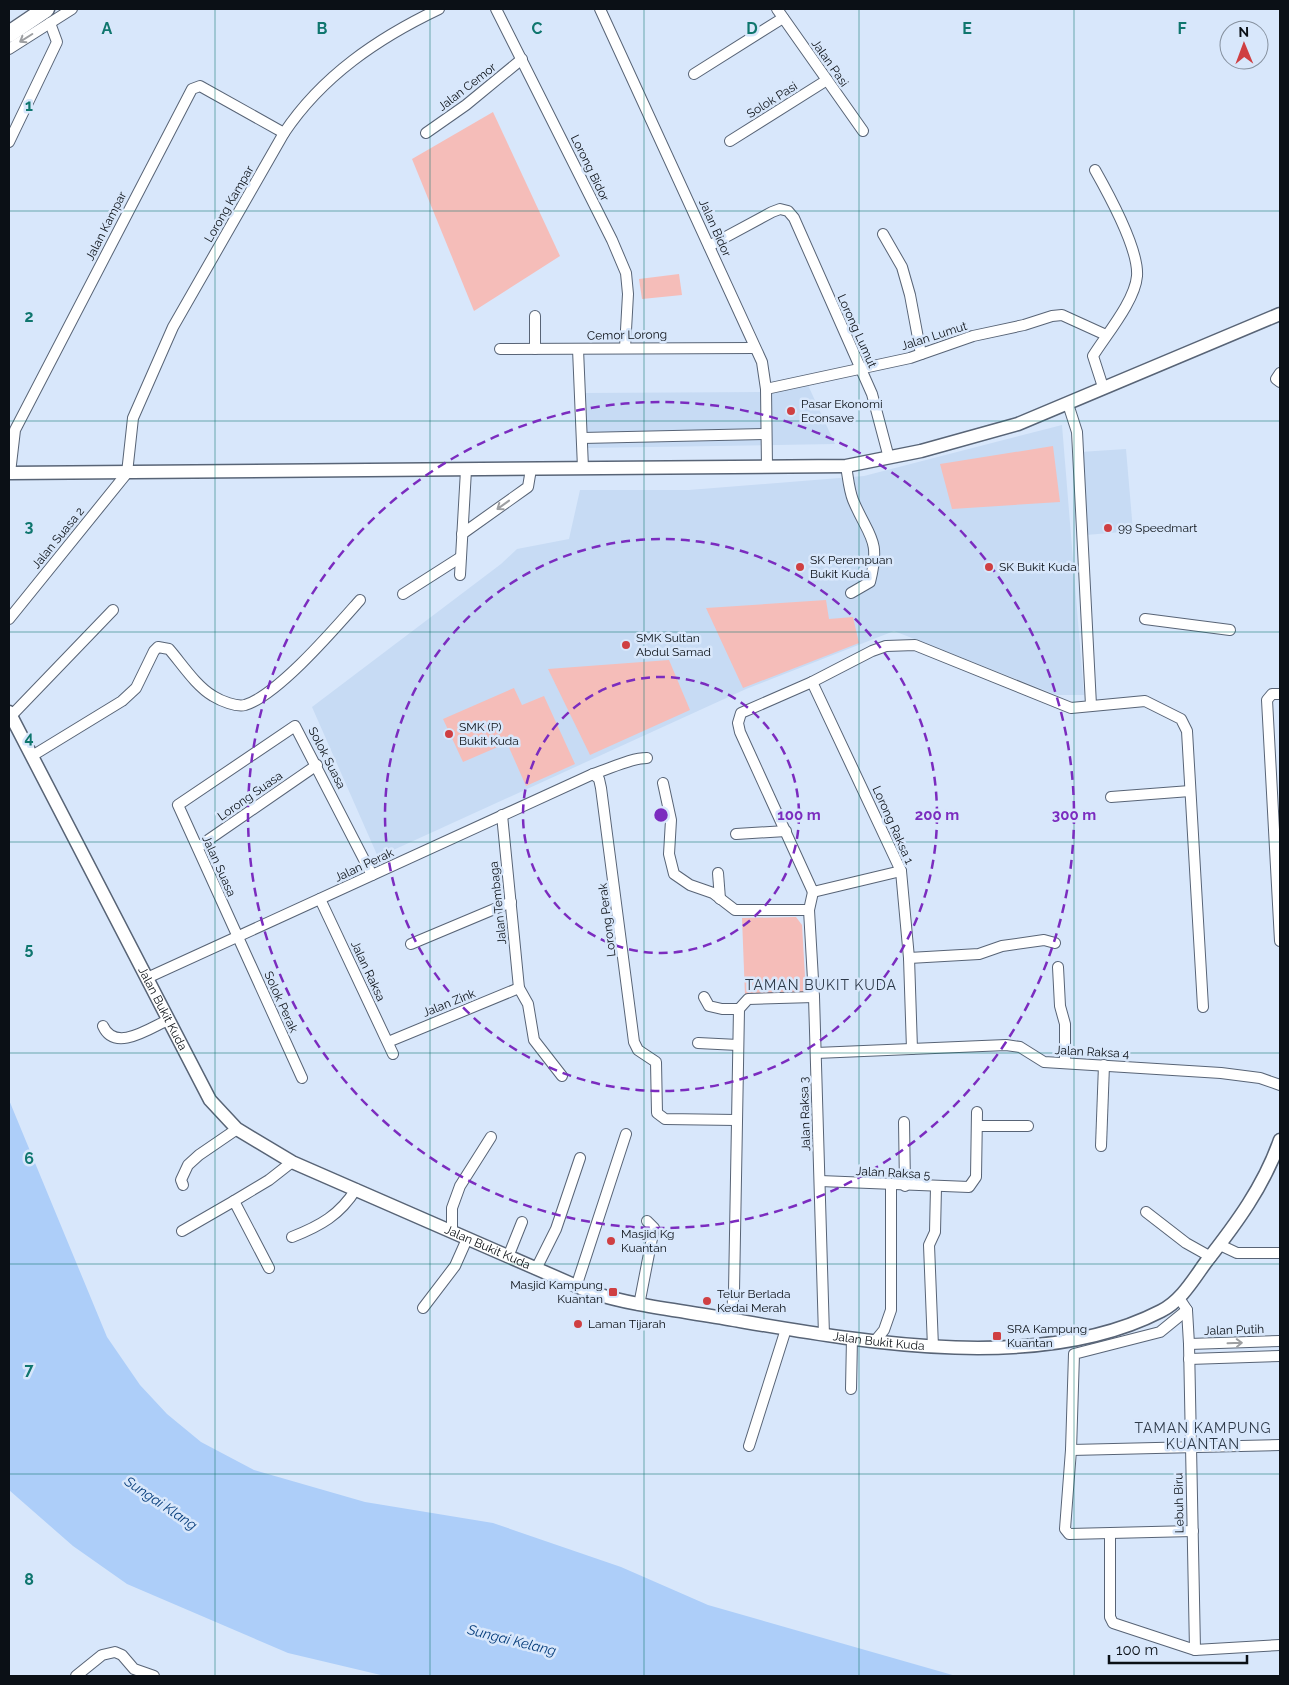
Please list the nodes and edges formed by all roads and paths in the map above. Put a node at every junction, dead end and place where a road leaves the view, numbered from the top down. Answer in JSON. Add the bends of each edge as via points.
{"nodes":[{"id":1,"x":32,"y":9,"type":"edge"},
{"id":2,"x":72,"y":9,"type":"edge"},
{"id":3,"x":436,"y":9,"type":"edge"},
{"id":4,"x":496,"y":9,"type":"edge"},
{"id":5,"x":600,"y":9,"type":"edge"},
{"id":6,"x":780,"y":13,"type":"edge"},
{"id":7,"x":48,"y":16,"type":"edge"},
{"id":8,"x":9,"y":21,"type":"edge"},
{"id":9,"x":9,"y":34,"type":"edge"},
{"id":10,"x":9,"y":49,"type":"edge"},
{"id":11,"x":522,"y":59,"type":"junction"},
{"id":12,"x":694,"y":74,"type":"dead end"},
{"id":13,"x":827,"y":80,"type":"junction"},
{"id":14,"x":863,"y":131,"type":"dead end"},
{"id":15,"x":284,"y":132,"type":"junction"},
{"id":16,"x":426,"y":133,"type":"dead end"},
{"id":17,"x":730,"y":141,"type":"dead end"},
{"id":18,"x":9,"y":142,"type":"edge"},
{"id":19,"x":1095,"y":170,"type":"dead end"},
{"id":20,"x":883,"y":234,"type":"dead end"},
{"id":21,"x":709,"y":246,"type":"junction"},
{"id":22,"x":1280,"y":314,"type":"edge"},
{"id":23,"x":535,"y":316,"type":"dead end"},
{"id":24,"x":1106,"y":335,"type":"junction"},
{"id":25,"x":625,"y":348,"type":"junction"},
{"id":26,"x":755,"y":348,"type":"junction"},
{"id":27,"x":500,"y":349,"type":"dead end"},
{"id":28,"x":535,"y":349,"type":"junction"},
{"id":29,"x":578,"y":349,"type":"junction"},
{"id":30,"x":921,"y":354,"type":"junction"},
{"id":31,"x":860,"y":368,"type":"junction"},
{"id":32,"x":1280,"y":374,"type":"edge"},
{"id":33,"x":1280,"y":382,"type":"edge"},
{"id":34,"x":1103,"y":387,"type":"junction"},
{"id":35,"x":766,"y":390,"type":"junction"},
{"id":36,"x":1068,"y":404,"type":"junction"},
{"id":37,"x":766,"y":434,"type":"junction"},
{"id":38,"x":582,"y":438,"type":"junction"},
{"id":39,"x":889,"y":458,"type":"junction"},
{"id":40,"x":846,"y":466,"type":"junction"},
{"id":41,"x":583,"y":468,"type":"junction"},
{"id":42,"x":767,"y":468,"type":"junction"},
{"id":43,"x":531,"y":469,"type":"junction"},
{"id":44,"x":466,"y":470,"type":"junction"},
{"id":45,"x":9,"y":473,"type":"edge"},
{"id":46,"x":128,"y":474,"type":"junction"},
{"id":47,"x":462,"y":534,"type":"junction"},
{"id":48,"x":461,"y":557,"type":"junction"},
{"id":49,"x":460,"y":575,"type":"dead end"},
{"id":50,"x":851,"y":593,"type":"dead end"},
{"id":51,"x":403,"y":594,"type":"dead end"},
{"id":52,"x":360,"y":600,"type":"dead end"},
{"id":53,"x":113,"y":610,"type":"dead end"},
{"id":54,"x":9,"y":619,"type":"edge"},
{"id":55,"x":1145,"y":619,"type":"dead end"},
{"id":56,"x":1230,"y":630,"type":"dead end"},
{"id":57,"x":812,"y":682,"type":"junction"},
{"id":58,"x":1280,"y":694,"type":"edge"},
{"id":59,"x":1091,"y":705,"type":"junction"},
{"id":60,"x":10,"y":714,"type":"edge"},
{"id":61,"x":32,"y":756,"type":"junction"},
{"id":62,"x":647,"y":758,"type":"dead end"},
{"id":63,"x":317,"y":765,"type":"junction"},
{"id":64,"x":593,"y":774,"type":"junction"},
{"id":65,"x":663,"y":783,"type":"dead end"},
{"id":66,"x":1190,"y":791,"type":"junction"},
{"id":67,"x":1111,"y":797,"type":"dead end"},
{"id":68,"x":178,"y":805,"type":"joint"},
{"id":69,"x":502,"y":815,"type":"junction"},
{"id":70,"x":786,"y":831,"type":"junction"},
{"id":71,"x":736,"y":834,"type":"dead end"},
{"id":72,"x":198,"y":848,"type":"junction"},
{"id":73,"x":1277,"y":854,"type":"edge"},
{"id":74,"x":901,"y":871,"type":"junction"},
{"id":75,"x":718,"y":873,"type":"dead end"},
{"id":76,"x":372,"y":875,"type":"junction"},
{"id":77,"x":813,"y":892,"type":"junction"},
{"id":78,"x":320,"y":898,"type":"junction"},
{"id":79,"x":720,"y":899,"type":"junction"},
{"id":80,"x":511,"y":902,"type":"junction"},
{"id":81,"x":809,"y":910,"type":"junction"},
{"id":82,"x":238,"y":936,"type":"junction"},
{"id":83,"x":1280,"y":941,"type":"edge"},
{"id":84,"x":1055,"y":943,"type":"dead end"},
{"id":85,"x":411,"y":944,"type":"dead end"},
{"id":86,"x":909,"y":958,"type":"junction"},
{"id":87,"x":1058,"y":967,"type":"dead end"},
{"id":88,"x":146,"y":978,"type":"junction"},
{"id":89,"x":519,"y":988,"type":"junction"},
{"id":90,"x":704,"y":997,"type":"dead end"},
{"id":91,"x":814,"y":997,"type":"junction"},
{"id":92,"x":1203,"y":1007,"type":"dead end"},
{"id":93,"x":739,"y":1009,"type":"junction"},
{"id":94,"x":168,"y":1020,"type":"junction"},
{"id":95,"x":103,"y":1026,"type":"dead end"},
{"id":96,"x":388,"y":1042,"type":"junction"},
{"id":97,"x":698,"y":1044,"type":"dead end"},
{"id":98,"x":738,"y":1045,"type":"junction"},
{"id":99,"x":912,"y":1049,"type":"junction"},
{"id":100,"x":816,"y":1052,"type":"junction"},
{"id":101,"x":394,"y":1054,"type":"dead end"},
{"id":102,"x":1065,"y":1063,"type":"junction"},
{"id":103,"x":1104,"y":1065,"type":"junction"},
{"id":104,"x":562,"y":1076,"type":"dead end"},
{"id":105,"x":302,"y":1078,"type":"dead end"},
{"id":106,"x":1280,"y":1085,"type":"edge"},
{"id":107,"x":978,"y":1112,"type":"dead end"},
{"id":108,"x":736,"y":1120,"type":"junction"},
{"id":109,"x":904,"y":1122,"type":"dead end"},
{"id":110,"x":978,"y":1126,"type":"junction"},
{"id":111,"x":1028,"y":1126,"type":"dead end"},
{"id":112,"x":237,"y":1129,"type":"junction"},
{"id":113,"x":626,"y":1134,"type":"dead end"},
{"id":114,"x":490,"y":1138,"type":"dead end"},
{"id":115,"x":1280,"y":1140,"type":"edge"},
{"id":116,"x":1100,"y":1146,"type":"dead end"},
{"id":117,"x":580,"y":1158,"type":"dead end"},
{"id":118,"x":292,"y":1162,"type":"junction"},
{"id":119,"x":820,"y":1181,"type":"junction"},
{"id":120,"x":891,"y":1185,"type":"junction"},
{"id":121,"x":183,"y":1186,"type":"dead end"},
{"id":122,"x":905,"y":1186,"type":"junction"},
{"id":123,"x":936,"y":1188,"type":"junction"},
{"id":124,"x":356,"y":1189,"type":"junction"},
{"id":125,"x":234,"y":1201,"type":"junction"},
{"id":126,"x":1146,"y":1212,"type":"dead end"},
{"id":127,"x":647,"y":1221,"type":"dead end"},
{"id":128,"x":522,"y":1222,"type":"dead end"},
{"id":129,"x":182,"y":1231,"type":"dead end"},
{"id":130,"x":452,"y":1232,"type":"junction"},
{"id":131,"x":292,"y":1237,"type":"dead end"},
{"id":132,"x":467,"y":1239,"type":"junction"},
{"id":133,"x":1220,"y":1245,"type":"junction"},
{"id":134,"x":1280,"y":1253,"type":"edge"},
{"id":135,"x":508,"y":1257,"type":"junction"},
{"id":136,"x":1211,"y":1257,"type":"junction"},
{"id":137,"x":269,"y":1268,"type":"dead end"},
{"id":138,"x":536,"y":1269,"type":"junction"},
{"id":139,"x":576,"y":1287,"type":"junction"},
{"id":140,"x":1179,"y":1298,"type":"junction"},
{"id":141,"x":639,"y":1305,"type":"junction"},
{"id":142,"x":423,"y":1308,"type":"dead end"},
{"id":143,"x":1187,"y":1310,"type":"junction"},
{"id":144,"x":731,"y":1319,"type":"junction"},
{"id":145,"x":786,"y":1329,"type":"junction"},
{"id":146,"x":824,"y":1335,"type":"junction"},
{"id":147,"x":852,"y":1338,"type":"junction"},
{"id":148,"x":875,"y":1341,"type":"junction"},
{"id":149,"x":1280,"y":1342,"type":"edge"},
{"id":150,"x":1189,"y":1344,"type":"junction"},
{"id":151,"x":932,"y":1347,"type":"junction"},
{"id":152,"x":1280,"y":1356,"type":"edge"},
{"id":153,"x":1189,"y":1359,"type":"junction"},
{"id":154,"x":851,"y":1389,"type":"dead end"},
{"id":155,"x":1280,"y":1445,"type":"edge"},
{"id":156,"x":749,"y":1446,"type":"dead end"},
{"id":157,"x":1190,"y":1449,"type":"junction"},
{"id":158,"x":1071,"y":1450,"type":"junction"},
{"id":159,"x":1193,"y":1531,"type":"junction"},
{"id":160,"x":1110,"y":1534,"type":"junction"},
{"id":161,"x":1280,"y":1645,"type":"edge"},
{"id":162,"x":1195,"y":1650,"type":"junction"},
{"id":163,"x":76,"y":1676,"type":"edge"},
{"id":164,"x":154,"y":1676,"type":"edge"}],
"edges":[{"from":1,"to":8,"type":"highway"},
{"from":2,"to":7,"type":"street"},
{"from":3,"to":15,"type":"street","name":"Lorong Kampar","via":[[347,63],[298,111]]},
{"from":4,"to":11,"type":"street","name":"Lorong Bidor"},
{"from":5,"to":21,"type":"street","name":"Jalan Bidor"},
{"from":6,"to":12,"type":"street"},
{"from":6,"to":13,"type":"street","name":"Jalan Pasi"},
{"from":7,"to":9,"type":"highway"},
{"from":7,"to":10,"type":"street","one_way":true},
{"from":7,"to":18,"type":"street","via":[[57,42]]},
{"from":11,"to":16,"type":"street","name":"Jalan Cemor"},
{"from":11,"to":25,"type":"street","name":"Lorong Bidor","via":[[626,273]]},
{"from":13,"to":14,"type":"street","name":"Jalan Pasi"},
{"from":13,"to":17,"type":"street","name":"Solok Pasi"},
{"from":15,"to":45,"type":"street","name":"Jalan Kampar","via":[[200,86],[192,89],[15,430]]},
{"from":15,"to":46,"type":"street","name":"Lorong Kampar","via":[[169,336],[133,418]]},
{"from":19,"to":24,"type":"street","via":[[1124,231],[1137,276],[1124,308]]},
{"from":20,"to":30,"type":"street","via":[[902,267]]},
{"from":21,"to":26,"type":"street","name":"Jalan Bidor"},
{"from":21,"to":31,"type":"street","name":"Lorong Lumut","via":[[772,212],[788,211],[794,218]]},
{"from":22,"to":34,"type":"street"},
{"from":23,"to":28,"type":"street"},
{"from":24,"to":30,"type":"street","name":"Jalan Lumut","via":[[1062,315],[973,336]]},
{"from":24,"to":34,"type":"street","via":[[1094,356]]},
{"from":25,"to":26,"type":"street","name":"Cemor Lorong"},
{"from":25,"to":29,"type":"street","name":"Cemor Lorong"},
{"from":26,"to":35,"type":"street","name":"Jalan Bidor","via":[[762,362]]},
{"from":27,"to":28,"type":"street","name":"Cemor Lorong"},
{"from":28,"to":29,"type":"street","name":"Cemor Lorong"},
{"from":29,"to":38,"type":"street"},
{"from":30,"to":31,"type":"street","name":"Jalan Lumut"},
{"from":31,"to":35,"type":"street","name":"Jalan Lumut"},
{"from":31,"to":39,"type":"street","name":"Lorong Lumut","via":[[872,394]]},
{"from":32,"to":33,"type":"street","via":[[1276,379]]},
{"from":34,"to":36,"type":"street"},
{"from":35,"to":37,"type":"street","name":"Jalan Bidor"},
{"from":36,"to":39,"type":"street","via":[[1018,424]]},
{"from":36,"to":59,"type":"street","via":[[1077,432]]},
{"from":37,"to":38,"type":"street"},
{"from":37,"to":42,"type":"street","name":"Jalan Bidor"},
{"from":38,"to":41,"type":"street"},
{"from":39,"to":40,"type":"street"},
{"from":40,"to":42,"type":"street"},
{"from":40,"to":50,"type":"street","via":[[853,499],[874,543],[870,582]]},
{"from":41,"to":42,"type":"street"},
{"from":41,"to":43,"type":"street"},
{"from":43,"to":44,"type":"street"},
{"from":43,"to":47,"type":"street","one_way":true,"via":[[528,487]]},
{"from":44,"to":46,"type":"street"},
{"from":44,"to":47,"type":"street"},
{"from":45,"to":46,"type":"street"},
{"from":46,"to":54,"type":"street","name":"Jalan Suasa 2"},
{"from":47,"to":48,"type":"street"},
{"from":48,"to":49,"type":"street"},
{"from":48,"to":51,"type":"street"},
{"from":52,"to":61,"type":"street","via":[[306,659],[246,705],[239,706],[214,697],[169,649],[158,648],[136,688],[122,701]]},
{"from":53,"to":60,"type":"street"},
{"from":55,"to":56,"type":"street"},
{"from":57,"to":59,"type":"street","via":[[872,651],[886,646],[915,645],[1071,708]]},
{"from":57,"to":70,"type":"street","via":[[745,710],[739,717],[740,732]]},
{"from":57,"to":74,"type":"street","name":"Lorong Raksa 1"},
{"from":58,"to":73,"type":"street","via":[[1272,694],[1267,700]]},
{"from":59,"to":66,"type":"street","via":[[1145,701],[1182,719],[1187,731]]},
{"from":60,"to":61,"type":"street","name":"Jalan Bukit Kuda"},
{"from":61,"to":88,"type":"street","name":"Jalan Bukit Kuda"},
{"from":62,"to":64,"type":"street","name":"Jalan Perak","via":[[633,759]]},
{"from":63,"to":68,"type":"street","name":"Solok Suasa","via":[[295,726]]},
{"from":63,"to":72,"type":"street","name":"Lorong Suasa"},
{"from":63,"to":76,"type":"street","name":"Solok Suasa"},
{"from":64,"to":69,"type":"street","name":"Jalan Perak"},
{"from":64,"to":108,"type":"street","name":"Lorong Perak","via":[[599,779],[603,796],[634,1042],[638,1050],[655,1056],[655,1108],[660,1117]]},
{"from":65,"to":79,"type":"street","via":[[671,820],[671,868],[690,885]]},
{"from":66,"to":67,"type":"street"},
{"from":66,"to":92,"type":"street"},
{"from":68,"to":72,"type":"street","name":"Jalan Suasa"},
{"from":69,"to":76,"type":"street","name":"Jalan Perak"},
{"from":69,"to":80,"type":"street","name":"Jalan Tembaga"},
{"from":70,"to":71,"type":"street"},
{"from":70,"to":77,"type":"street"},
{"from":72,"to":82,"type":"street","name":"Jalan Suasa"},
{"from":73,"to":83,"type":"street"},
{"from":74,"to":77,"type":"street"},
{"from":74,"to":86,"type":"street","name":"Lorong Raksa 1"},
{"from":75,"to":79,"type":"street"},
{"from":76,"to":78,"type":"street","name":"Jalan Perak"},
{"from":77,"to":81,"type":"street","name":"Jalan Raksa 3"},
{"from":78,"to":82,"type":"street","name":"Jalan Perak"},
{"from":78,"to":96,"type":"street","name":"Jalan Raksa"},
{"from":79,"to":81,"type":"street","via":[[735,910],[743,911]]},
{"from":80,"to":85,"type":"street"},
{"from":80,"to":89,"type":"street","name":"Jalan Tembaga"},
{"from":81,"to":91,"type":"street","name":"Jalan Raksa 3"},
{"from":82,"to":88,"type":"street","name":"Jalan Perak"},
{"from":82,"to":105,"type":"street","name":"Solok Perak"},
{"from":84,"to":86,"type":"street","via":[[1044,940],[1002,946],[979,954]]},
{"from":86,"to":99,"type":"street","name":"Lorong Raksa 1"},
{"from":87,"to":102,"type":"street","via":[[1060,1006],[1065,1024]]},
{"from":88,"to":94,"type":"street","name":"Jalan Bukit Kuda"},
{"from":89,"to":96,"type":"street","name":"Jalan Zink"},
{"from":89,"to":104,"type":"street","name":"Jalan Tembaga","via":[[528,1004],[534,1040]]},
{"from":90,"to":93,"type":"street","via":[[709,1006]]},
{"from":91,"to":93,"type":"street","via":[[748,999]]},
{"from":91,"to":100,"type":"street","name":"Jalan Raksa 3"},
{"from":93,"to":98,"type":"street"},
{"from":94,"to":95,"type":"street","via":[[126,1038],[111,1037]]},
{"from":94,"to":112,"type":"street","name":"Jalan Bukit Kuda","via":[[210,1100]]},
{"from":96,"to":101,"type":"street","name":"Jalan Raksa"},
{"from":97,"to":98,"type":"street"},
{"from":98,"to":108,"type":"street"},
{"from":99,"to":100,"type":"street","name":"Jalan Raksa 4"},
{"from":99,"to":102,"type":"street","name":"Jalan Raksa 4","via":[[1006,1045],[1020,1047],[1044,1062]]},
{"from":100,"to":119,"type":"street","name":"Jalan Raksa 3"},
{"from":102,"to":103,"type":"street","name":"Jalan Raksa 4"},
{"from":103,"to":106,"type":"street","name":"Jalan Raksa 4","via":[[1222,1073],[1260,1078]]},
{"from":103,"to":116,"type":"street"},
{"from":107,"to":110,"type":"street"},
{"from":108,"to":144,"type":"street"},
{"from":109,"to":122,"type":"street"},
{"from":110,"to":111,"type":"street"},
{"from":110,"to":123,"type":"street","name":"Jalan Raksa 5","via":[[973,1184],[964,1188]]},
{"from":112,"to":118,"type":"street","name":"Jalan Bukit Kuda"},
{"from":112,"to":121,"type":"street","via":[[188,1165],[181,1180]]},
{"from":113,"to":139,"type":"street"},
{"from":114,"to":130,"type":"street","via":[[460,1186],[452,1208]]},
{"from":115,"to":133,"type":"street","name":"Jalan Bukit Kuda","via":[[1273,1162],[1247,1208]]},
{"from":117,"to":138,"type":"street","via":[[556,1229]]},
{"from":118,"to":124,"type":"street","name":"Jalan Bukit Kuda"},
{"from":118,"to":125,"type":"street"},
{"from":119,"to":120,"type":"street","name":"Jalan Raksa 5"},
{"from":119,"to":146,"type":"street","name":"Jalan Raksa 3"},
{"from":120,"to":122,"type":"street","name":"Jalan Raksa 5"},
{"from":120,"to":148,"type":"street","via":[[890,1310],[884,1330]]},
{"from":122,"to":123,"type":"street","name":"Jalan Raksa 5"},
{"from":123,"to":151,"type":"street","via":[[935,1232],[929,1245]]},
{"from":124,"to":130,"type":"street","name":"Jalan Bukit Kuda"},
{"from":124,"to":131,"type":"street","via":[[338,1213],[316,1228]]},
{"from":125,"to":129,"type":"street"},
{"from":125,"to":137,"type":"street"},
{"from":126,"to":136,"type":"street","via":[[1186,1243]]},
{"from":127,"to":141,"type":"street","via":[[654,1228]]},
{"from":128,"to":135,"type":"street"},
{"from":130,"to":132,"type":"street","name":"Jalan Bukit Kuda"},
{"from":132,"to":135,"type":"street","name":"Jalan Bukit Kuda"},
{"from":132,"to":142,"type":"street","via":[[455,1266]]},
{"from":133,"to":134,"type":"street","via":[[1237,1253]]},
{"from":133,"to":136,"type":"street","name":"Jalan Bukit Kuda"},
{"from":135,"to":138,"type":"street","name":"Jalan Bukit Kuda"},
{"from":136,"to":140,"type":"street","name":"Jalan Bukit Kuda"},
{"from":138,"to":139,"type":"street","name":"Jalan Bukit Kuda"},
{"from":139,"to":141,"type":"street","name":"Jalan Bukit Kuda"},
{"from":140,"to":143,"type":"street"},
{"from":140,"to":151,"type":"street","name":"Jalan Bukit Kuda","via":[[1162,1311],[1097,1334],[1032,1345]]},
{"from":141,"to":144,"type":"street","name":"Jalan Bukit Kuda"},
{"from":143,"to":150,"type":"street","name":"Lebuh Biru"},
{"from":143,"to":158,"type":"street","via":[[1160,1332],[1074,1354]]},
{"from":144,"to":145,"type":"street","name":"Jalan Bukit Kuda"},
{"from":145,"to":146,"type":"street","name":"Jalan Bukit Kuda"},
{"from":145,"to":156,"type":"street"},
{"from":146,"to":147,"type":"street","name":"Jalan Bukit Kuda"},
{"from":147,"to":148,"type":"street","name":"Jalan Bukit Kuda"},
{"from":147,"to":154,"type":"street"},
{"from":148,"to":151,"type":"street","name":"Jalan Bukit Kuda"},
{"from":150,"to":149,"type":"street","name":"Jalan Putih","one_way":true},
{"from":150,"to":153,"type":"street","name":"Lebuh Biru"},
{"from":152,"to":153,"type":"street"},
{"from":153,"to":157,"type":"street","name":"Lebuh Biru"},
{"from":155,"to":157,"type":"street"},
{"from":157,"to":158,"type":"street"},
{"from":157,"to":159,"type":"street","name":"Lebuh Biru"},
{"from":158,"to":160,"type":"street","via":[[1065,1530],[1069,1534]]},
{"from":159,"to":160,"type":"street"},
{"from":159,"to":162,"type":"street","name":"Lebuh Biru"},
{"from":160,"to":162,"type":"street","via":[[1110,1617],[1113,1623]]},
{"from":161,"to":162,"type":"street"},
{"from":163,"to":164,"type":"street","via":[[102,1655],[115,1652],[134,1669]]}]}
